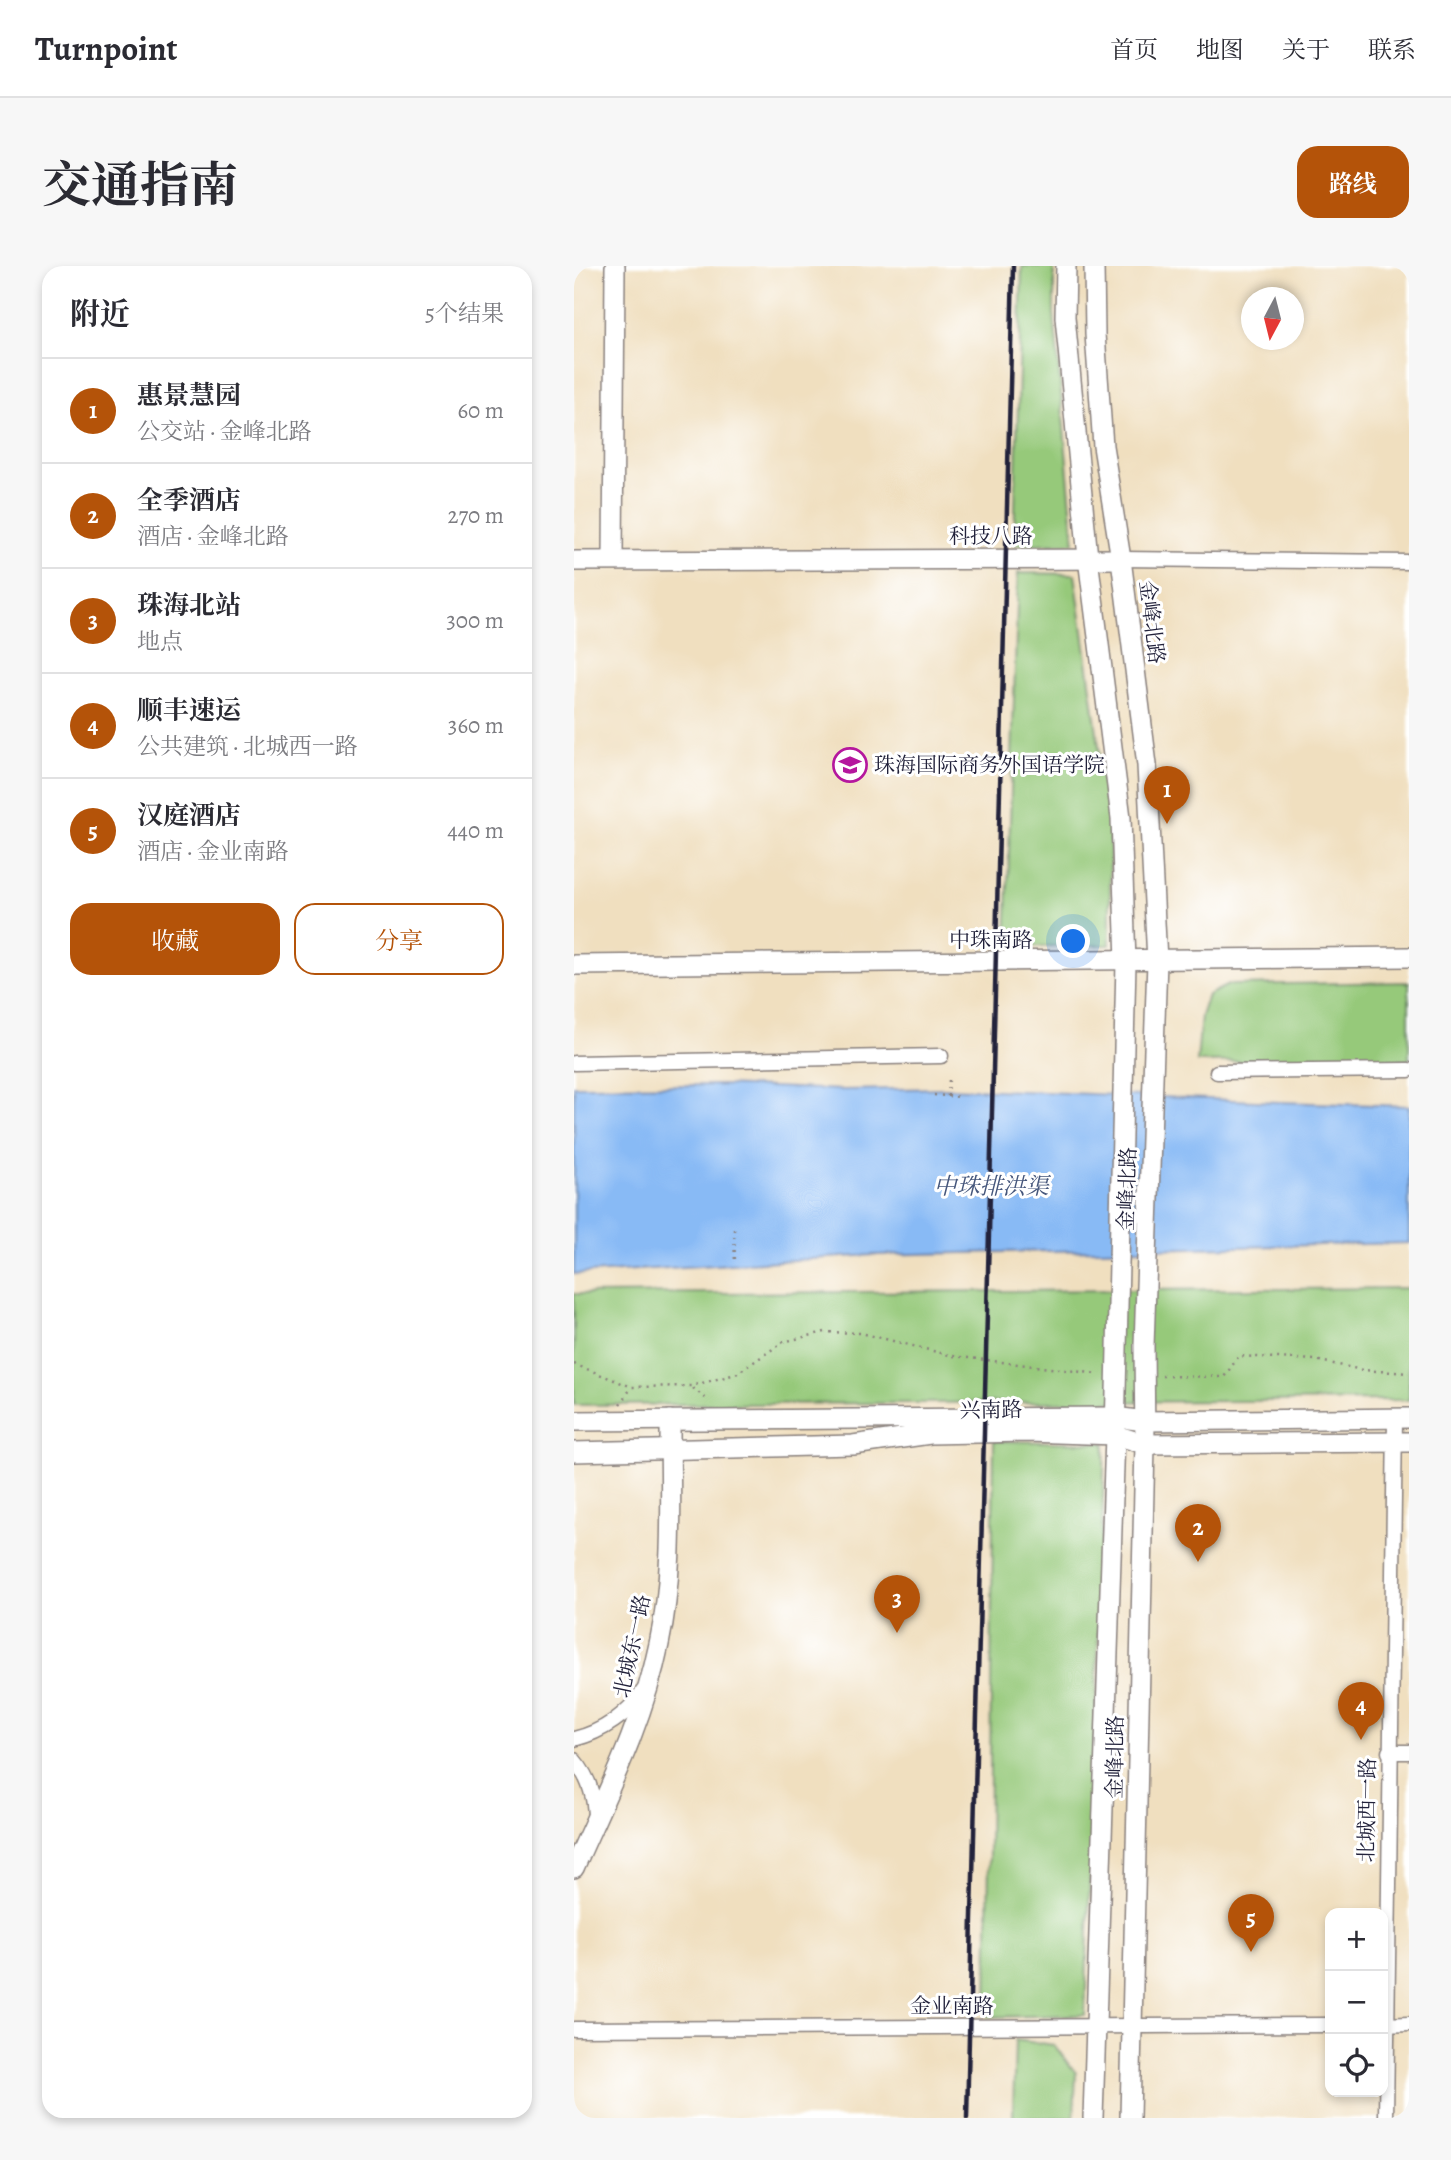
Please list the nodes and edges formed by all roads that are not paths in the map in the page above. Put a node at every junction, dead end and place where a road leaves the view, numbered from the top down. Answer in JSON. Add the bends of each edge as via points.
{"nodes":[{"id":1,"x":614,"y":266,"type":"edge"},
{"id":2,"x":1066,"y":266,"type":"edge"},
{"id":3,"x":1094,"y":266,"type":"edge"},
{"id":4,"x":1088,"y":558,"type":"junction"},
{"id":5,"x":613,"y":559,"type":"junction"},
{"id":6,"x":1121,"y":559,"type":"junction"},
{"id":7,"x":574,"y":561,"type":"edge"},
{"id":8,"x":1409,"y":562,"type":"edge"},
{"id":9,"x":1409,"y":957,"type":"edge"},
{"id":10,"x":1126,"y":961,"type":"junction"},
{"id":11,"x":1157,"y":961,"type":"junction"},
{"id":12,"x":574,"y":965,"type":"edge"},
{"id":13,"x":942,"y":1056,"type":"dead end"},
{"id":14,"x":574,"y":1063,"type":"edge"},
{"id":15,"x":1409,"y":1070,"type":"edge"},
{"id":16,"x":1217,"y":1072,"type":"dead end"},
{"id":17,"x":1402,"y":1418,"type":"edge"},
{"id":18,"x":670,"y":1420,"type":"junction"},
{"id":19,"x":574,"y":1421,"type":"edge"},
{"id":20,"x":1145,"y":1422,"type":"junction"},
{"id":21,"x":1114,"y":1426,"type":"junction"},
{"id":22,"x":1401,"y":1442,"type":"edge"},
{"id":23,"x":1145,"y":1444,"type":"junction"},
{"id":24,"x":670,"y":1451,"type":"junction"},
{"id":25,"x":574,"y":1452,"type":"edge"},
{"id":26,"x":651,"y":1680,"type":"junction"},
{"id":27,"x":574,"y":1739,"type":"edge"},
{"id":28,"x":1389,"y":1752,"type":"junction"},
{"id":29,"x":1409,"y":1752,"type":"edge"},
{"id":30,"x":574,"y":1760,"type":"edge"},
{"id":31,"x":595,"y":1821,"type":"junction"},
{"id":32,"x":574,"y":1868,"type":"edge"},
{"id":33,"x":1386,"y":1971,"type":"edge"},
{"id":34,"x":1409,"y":2024,"type":"edge"},
{"id":35,"x":1325,"y":2025,"type":"edge"},
{"id":36,"x":1388,"y":2025,"type":"edge"},
{"id":37,"x":1096,"y":2026,"type":"junction"},
{"id":38,"x":1132,"y":2026,"type":"junction"},
{"id":39,"x":574,"y":2029,"type":"edge"},
{"id":40,"x":1385,"y":2034,"type":"edge"},
{"id":41,"x":1093,"y":2118,"type":"edge"},
{"id":42,"x":1129,"y":2118,"type":"edge"},
{"id":43,"x":1386,"y":2118,"type":"edge"}],
"edges":[{"from":1,"to":5,"type":"street"},
{"from":2,"to":4,"type":"street","name":"金峰北路","via":[[1065,317]]},
{"from":3,"to":6,"type":"street","name":"金峰北路","via":[[1103,446]]},
{"from":4,"to":5,"type":"street","name":"科技八路"},
{"from":4,"to":6,"type":"street","name":"科技八路"},
{"from":4,"to":10,"type":"street","name":"金峰北路","via":[[1121,818]]},
{"from":5,"to":7,"type":"street","name":"科技八路"},
{"from":6,"to":8,"type":"street","name":"科技八路"},
{"from":6,"to":11,"type":"street","name":"金峰北路","via":[[1147,765]]},
{"from":9,"to":11,"type":"street","name":"中珠南路"},
{"from":10,"to":11,"type":"street","name":"中珠南路"},
{"from":10,"to":12,"type":"street","name":"中珠南路"},
{"from":10,"to":21,"type":"street","name":"金峰北路"},
{"from":11,"to":20,"type":"street","name":"金峰北路"},
{"from":13,"to":14,"type":"street"},
{"from":15,"to":16,"type":"street"},
{"from":17,"to":20,"type":"street","name":"兴南路"},
{"from":17,"to":22,"type":"street","name":"北城西一路"},
{"from":18,"to":19,"type":"street","name":"兴南路"},
{"from":18,"to":21,"type":"street","name":"兴南路"},
{"from":18,"to":24,"type":"street","name":"北城东一路"},
{"from":20,"to":21,"type":"street","name":"兴南路"},
{"from":20,"to":23,"type":"street","name":"金峰北路"},
{"from":21,"to":23,"type":"street","name":"兴南路"},
{"from":21,"to":24,"type":"street","name":"兴南路","via":[[930,1434],[853,1445]]},
{"from":21,"to":37,"type":"street","name":"金峰北路"},
{"from":22,"to":23,"type":"street","name":"兴南路"},
{"from":22,"to":28,"type":"street","name":"北城西一路"},
{"from":23,"to":38,"type":"street","name":"金峰北路"},
{"from":24,"to":25,"type":"street","name":"兴南路"},
{"from":24,"to":26,"type":"street","name":"北城东一路","via":[[670,1570]]},
{"from":26,"to":27,"type":"street","via":[[620,1717]]},
{"from":26,"to":31,"type":"street","name":"北城东一路"},
{"from":28,"to":29,"type":"street"},
{"from":28,"to":33,"type":"street","name":"北城西一路"},
{"from":30,"to":31,"type":"street","via":[[590,1784]]},
{"from":31,"to":32,"type":"street","name":"北城东一路"},
{"from":34,"to":36,"type":"street"},
{"from":35,"to":38,"type":"street","name":"金业南路"},
{"from":37,"to":38,"type":"street","name":"金业南路"},
{"from":37,"to":39,"type":"street","name":"金业南路"},
{"from":37,"to":41,"type":"street","name":"金峰北路"},
{"from":38,"to":42,"type":"street","name":"金峰北路"},
{"from":40,"to":43,"type":"street","name":"北城西一路"}]}
